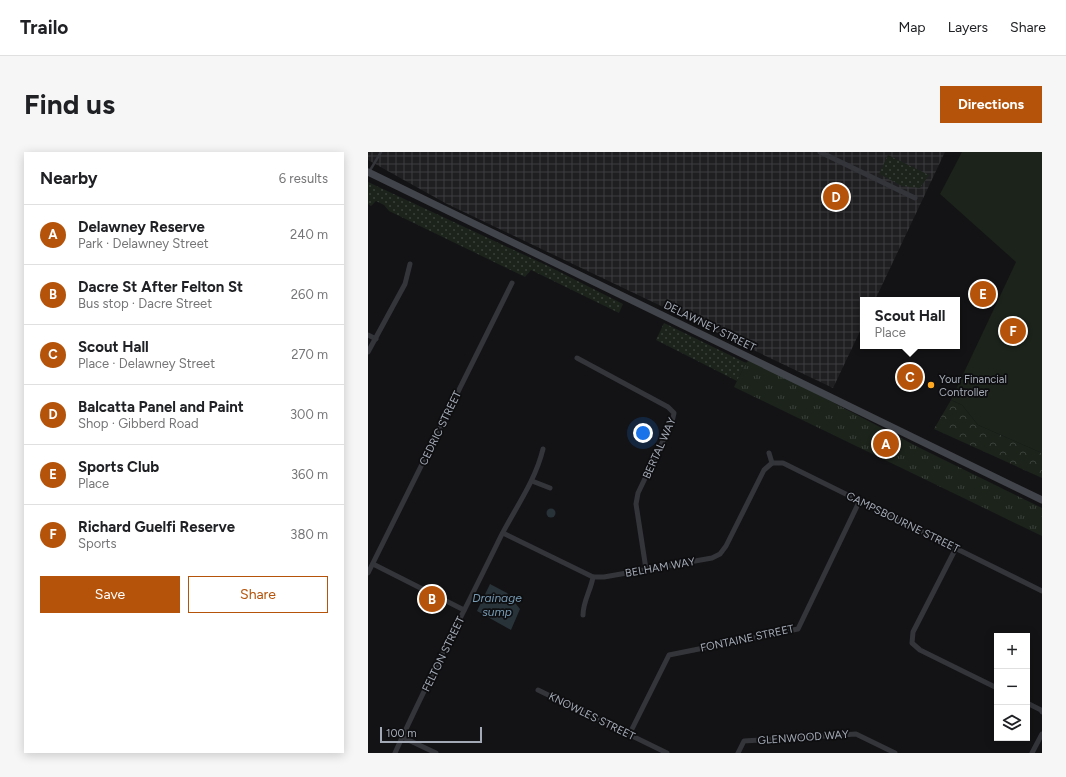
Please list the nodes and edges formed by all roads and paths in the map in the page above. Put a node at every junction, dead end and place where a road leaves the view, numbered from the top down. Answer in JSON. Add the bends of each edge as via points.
{"nodes":[{"id":1,"x":381,"y":152,"type":"edge"},
{"id":2,"x":820,"y":152,"type":"edge"},
{"id":3,"x":368,"y":172,"type":"edge"},
{"id":4,"x":915,"y":198,"type":"dead end"},
{"id":5,"x":410,"y":264,"type":"dead end"},
{"id":6,"x":512,"y":283,"type":"dead end"},
{"id":7,"x":368,"y":335,"type":"edge"},
{"id":8,"x":376,"y":339,"type":"junction"},
{"id":9,"x":368,"y":352,"type":"edge"},
{"id":10,"x":577,"y":358,"type":"dead end"},
{"id":11,"x":543,"y":449,"type":"dead end"},
{"id":12,"x":769,"y":453,"type":"dead end"},
{"id":13,"x":772,"y":463,"type":"junction"},
{"id":14,"x":532,"y":481,"type":"junction"},
{"id":15,"x":550,"y":488,"type":"dead end"},
{"id":16,"x":860,"y":500,"type":"junction"},
{"id":17,"x":1042,"y":500,"type":"edge"},
{"id":18,"x":503,"y":533,"type":"junction"},
{"id":19,"x":956,"y":548,"type":"junction"},
{"id":20,"x":372,"y":564,"type":"junction"},
{"id":21,"x":646,"y":569,"type":"junction"},
{"id":22,"x":368,"y":573,"type":"edge"},
{"id":23,"x":593,"y":577,"type":"junction"},
{"id":24,"x":1042,"y":591,"type":"edge"},
{"id":25,"x":464,"y":610,"type":"junction"},
{"id":26,"x":583,"y":615,"type":"dead end"},
{"id":27,"x":994,"y":687,"type":"edge"},
{"id":28,"x":538,"y":690,"type":"dead end"},
{"id":29,"x":1030,"y":704,"type":"edge"},
{"id":30,"x":1042,"y":712,"type":"edge"},
{"id":31,"x":1042,"y":734,"type":"edge"},
{"id":32,"x":629,"y":735,"type":"junction"},
{"id":33,"x":402,"y":737,"type":"junction"},
{"id":34,"x":395,"y":753,"type":"edge"},
{"id":35,"x":436,"y":753,"type":"edge"},
{"id":36,"x":667,"y":753,"type":"edge"},
{"id":37,"x":738,"y":753,"type":"edge"},
{"id":38,"x":895,"y":753,"type":"edge"},
{"id":39,"x":1032,"y":753,"type":"edge"}],
"edges":[{"from":1,"to":3,"type":"lane"},
{"from":2,"to":4,"type":"street"},
{"from":3,"to":17,"type":"street","name":"DELAWNEY STREET"},
{"from":5,"to":8,"type":"street","via":[[405,284]]},
{"from":6,"to":20,"type":"street","name":"CEDRIC STREET"},
{"from":7,"to":8,"type":"street"},
{"from":8,"to":9,"type":"street"},
{"from":10,"to":21,"type":"street","name":"BERTAL WAY","via":[[668,407],[674,413],[638,493],[636,504]]},
{"from":11,"to":14,"type":"street","name":"FELTON STREET"},
{"from":12,"to":13,"type":"street"},
{"from":13,"to":16,"type":"street","name":"CAMPSBOURNE STREET","via":[[783,463]]},
{"from":13,"to":21,"type":"street","name":"BELHAM WAY","via":[[764,470],[720,554],[712,558]]},
{"from":14,"to":15,"type":"street"},
{"from":14,"to":18,"type":"street","name":"FELTON STREET"},
{"from":16,"to":19,"type":"street","name":"CAMPSBOURNE STREET"},
{"from":16,"to":32,"type":"street","name":"FONTAINE STREET","via":[[798,629],[669,655]]},
{"from":18,"to":23,"type":"street"},
{"from":18,"to":25,"type":"street","name":"FELTON STREET"},
{"from":19,"to":24,"type":"street","name":"CAMPSBOURNE STREET"},
{"from":19,"to":27,"type":"street","via":[[913,632],[912,643],[920,650]]},
{"from":20,"to":22,"type":"street","name":"CEDRIC STREET"},
{"from":20,"to":25,"type":"street"},
{"from":21,"to":23,"type":"street","name":"BELHAM WAY"},
{"from":23,"to":26,"type":"street","via":[[583,605]]},
{"from":25,"to":33,"type":"street","name":"FELTON STREET"},
{"from":28,"to":32,"type":"street","name":"KNOWLES STREET"},
{"from":29,"to":30,"type":"street"},
{"from":31,"to":39,"type":"street"},
{"from":32,"to":36,"type":"street","name":"KNOWLES STREET"},
{"from":33,"to":34,"type":"street","name":"FELTON STREET"},
{"from":33,"to":35,"type":"street"},
{"from":37,"to":38,"type":"street","name":"GLENWOOD WAY","via":[[744,741],[856,734]]}]}
